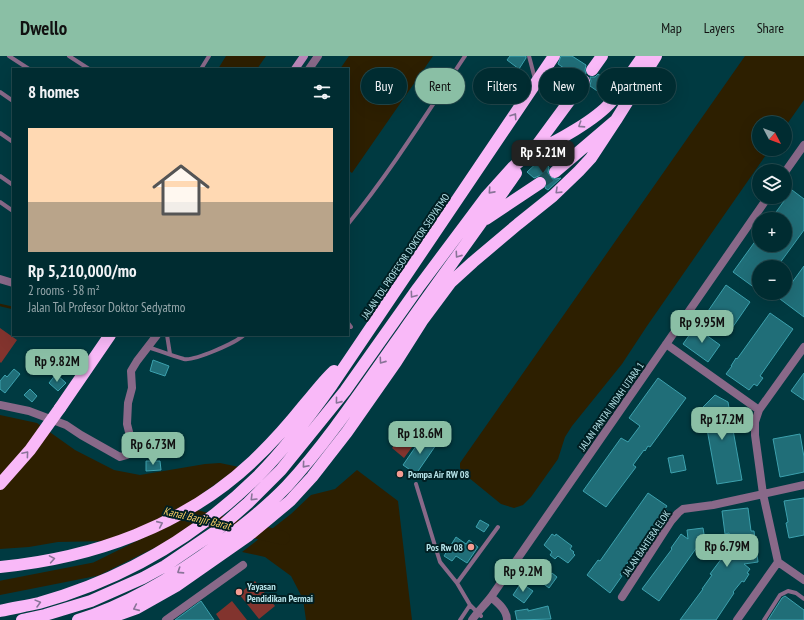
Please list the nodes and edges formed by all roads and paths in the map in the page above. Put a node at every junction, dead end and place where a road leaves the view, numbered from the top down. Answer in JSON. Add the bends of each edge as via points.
{"nodes":[{"id":1,"x":9,"y":56,"type":"edge"},
{"id":2,"x":69,"y":56,"type":"edge"},
{"id":3,"x":210,"y":56,"type":"edge"},
{"id":4,"x":304,"y":56,"type":"edge"},
{"id":5,"x":318,"y":56,"type":"edge"},
{"id":6,"x":465,"y":56,"type":"edge"},
{"id":7,"x":529,"y":56,"type":"edge"},
{"id":8,"x":554,"y":56,"type":"edge"},
{"id":9,"x":602,"y":56,"type":"edge"},
{"id":10,"x":643,"y":56,"type":"edge"},
{"id":11,"x":656,"y":56,"type":"edge"},
{"id":12,"x":27,"y":68,"type":"edge"},
{"id":13,"x":87,"y":68,"type":"edge"},
{"id":14,"x":202,"y":68,"type":"edge"},
{"id":15,"x":296,"y":68,"type":"edge"},
{"id":16,"x":310,"y":68,"type":"edge"},
{"id":17,"x":635,"y":68,"type":"edge"},
{"id":18,"x":592,"y":70,"type":"dead end"},
{"id":19,"x":536,"y":83,"type":"junction"},
{"id":20,"x":0,"y":92,"type":"edge"},
{"id":21,"x":12,"y":100,"type":"edge"},
{"id":22,"x":567,"y":104,"type":"edge"},
{"id":23,"x":609,"y":104,"type":"edge"},
{"id":24,"x":616,"y":120,"type":"junction"},
{"id":25,"x":0,"y":133,"type":"edge"},
{"id":26,"x":12,"y":141,"type":"edge"},
{"id":27,"x":804,"y":145,"type":"edge"},
{"id":28,"x":529,"y":154,"type":"junction"},
{"id":29,"x":791,"y":164,"type":"edge"},
{"id":30,"x":555,"y":172,"type":"tunnel mouth"},
{"id":31,"x":0,"y":176,"type":"edge"},
{"id":32,"x":540,"y":183,"type":"tunnel mouth"},
{"id":33,"x":12,"y":184,"type":"edge"},
{"id":34,"x":0,"y":202,"type":"edge"},
{"id":35,"x":763,"y":204,"type":"edge"},
{"id":36,"x":12,"y":210,"type":"edge"},
{"id":37,"x":349,"y":223,"type":"edge"},
{"id":38,"x":480,"y":223,"type":"junction"},
{"id":39,"x":0,"y":279,"type":"edge"},
{"id":40,"x":12,"y":283,"type":"edge"},
{"id":41,"x":349,"y":324,"type":"edge"},
{"id":42,"x":351,"y":327,"type":"dead end"},
{"id":43,"x":109,"y":336,"type":"edge"},
{"id":44,"x":156,"y":336,"type":"edge"},
{"id":45,"x":166,"y":336,"type":"edge"},
{"id":46,"x":243,"y":336,"type":"edge"},
{"id":47,"x":666,"y":344,"type":"junction"},
{"id":48,"x":148,"y":347,"type":"junction"},
{"id":49,"x":804,"y":347,"type":"edge"},
{"id":50,"x":170,"y":354,"type":"junction"},
{"id":51,"x":348,"y":361,"type":"junction"},
{"id":52,"x":0,"y":405,"type":"edge"},
{"id":53,"x":759,"y":410,"type":"junction"},
{"id":54,"x":0,"y":484,"type":"edge"},
{"id":55,"x":416,"y":484,"type":"dead end"},
{"id":56,"x":804,"y":485,"type":"edge"},
{"id":57,"x":763,"y":494,"type":"junction"},
{"id":58,"x":498,"y":527,"type":"dead end"},
{"id":59,"x":778,"y":562,"type":"junction"},
{"id":60,"x":243,"y":565,"type":"dead end"},
{"id":61,"x":0,"y":567,"type":"edge"},
{"id":62,"x":804,"y":580,"type":"edge"},
{"id":63,"x":457,"y":584,"type":"junction"},
{"id":64,"x":491,"y":596,"type":"junction"},
{"id":65,"x":622,"y":597,"type":"dead end"},
{"id":66,"x":804,"y":599,"type":"edge"},
{"id":67,"x":470,"y":605,"type":"junction"},
{"id":68,"x":0,"y":611,"type":"edge"},
{"id":69,"x":479,"y":616,"type":"edge"},
{"id":70,"x":22,"y":620,"type":"edge"},
{"id":71,"x":78,"y":620,"type":"edge"},
{"id":72,"x":104,"y":620,"type":"edge"},
{"id":73,"x":166,"y":620,"type":"edge"},
{"id":74,"x":460,"y":620,"type":"edge"},
{"id":75,"x":472,"y":620,"type":"edge"},
{"id":76,"x":508,"y":620,"type":"edge"},
{"id":77,"x":737,"y":620,"type":"edge"},
{"id":78,"x":764,"y":620,"type":"edge"}],
"edges":[{"from":1,"to":12,"type":"lane"},
{"from":2,"to":13,"type":"lane"},
{"from":3,"to":14,"type":"lane"},
{"from":4,"to":15,"type":"street"},
{"from":5,"to":16,"type":"street"},
{"from":6,"to":37,"type":"lane","via":[[422,124]]},
{"from":7,"to":19,"type":"lane"},
{"from":8,"to":19,"type":"highway","name":"JALAN TOL PROFESOR DOKTOR SEDYATMO"},
{"from":9,"to":18,"type":"highway"},
{"from":10,"to":17,"type":"highway"},
{"from":11,"to":24,"type":"highway"},
{"from":51,"to":19,"type":"highway","name":"JALAN TOL PROFESOR DOKTOR SEDYATMO","one_way":true},
{"from":20,"to":21,"type":"lane"},
{"from":22,"to":28,"type":"highway"},
{"from":23,"to":28,"type":"highway","one_way":true,"via":[[581,126]]},
{"from":24,"to":30,"type":"highway"},
{"from":24,"to":72,"type":"highway","one_way":true,"via":[[590,158],[553,196],[451,282],[347,432],[290,501],[249,535],[176,586],[137,608]]},
{"from":25,"to":26,"type":"lane"},
{"from":27,"to":29,"type":"street"},
{"from":28,"to":38,"type":"highway"},
{"from":28,"to":70,"type":"highway","one_way":true,"via":[[503,177],[486,197],[345,391],[281,470],[248,503],[215,532],[143,578],[91,601]]},
{"from":31,"to":33,"type":"lane"},
{"from":32,"to":38,"type":"highway"},
{"from":34,"to":36,"type":"lane"},
{"from":35,"to":47,"type":"street","name":"JALAN PANTAI INDAH UTARA 1"},
{"from":38,"to":71,"type":"highway","one_way":true,"via":[[325,441],[257,515],[212,549],[142,594]]},
{"from":39,"to":40,"type":"street"},
{"from":41,"to":42,"type":"lane"},
{"from":54,"to":43,"type":"highway","one_way":true,"bridge":true,"via":[[30,450]]},
{"from":44,"to":48,"type":"street"},
{"from":45,"to":50,"type":"lane"},
{"from":46,"to":50,"type":"lane","via":[[199,356],[186,359]]},
{"from":47,"to":53,"type":"street"},
{"from":47,"to":64,"type":"street","name":"JALAN PANTAI INDAH UTARA 1"},
{"from":48,"to":50,"type":"lane"},
{"from":48,"to":52,"type":"street","via":[[131,371],[132,388],[127,424],[132,444],[131,451],[120,458],[66,425],[45,416]]},
{"from":49,"to":53,"type":"street"},
{"from":61,"to":51,"type":"highway","one_way":true,"via":[[81,554],[125,540],[174,518],[229,482],[253,461],[330,376]]},
{"from":68,"to":51,"type":"highway","name":"JALAN TOL PROFESOR DOKTOR SEDYATMO","one_way":true,"via":[[65,595],[100,582],[169,546],[200,525],[234,499],[258,476],[314,411]]},
{"from":53,"to":57,"type":"street","via":[[755,422],[755,435]]},
{"from":55,"to":63,"type":"lane","via":[[440,562]]},
{"from":56,"to":57,"type":"street","name":"JALAN BAHTERA ELOK"},
{"from":57,"to":59,"type":"street"},
{"from":57,"to":65,"type":"street","name":"JALAN BAHTERA ELOK","via":[[683,509]]},
{"from":58,"to":63,"type":"lane"},
{"from":59,"to":62,"type":"street"},
{"from":59,"to":77,"type":"street"},
{"from":60,"to":73,"type":"street"},
{"from":63,"to":67,"type":"lane"},
{"from":64,"to":69,"type":"street","name":"JALAN PANTAI INDAH UTARA 1"},
{"from":64,"to":76,"type":"street"},
{"from":66,"to":78,"type":"lane","via":[[788,591],[780,595]]},
{"from":67,"to":69,"type":"lane"},
{"from":67,"to":74,"type":"lane"},
{"from":69,"to":75,"type":"street","name":"JALAN PANTAI INDAH UTARA 1"}]}
